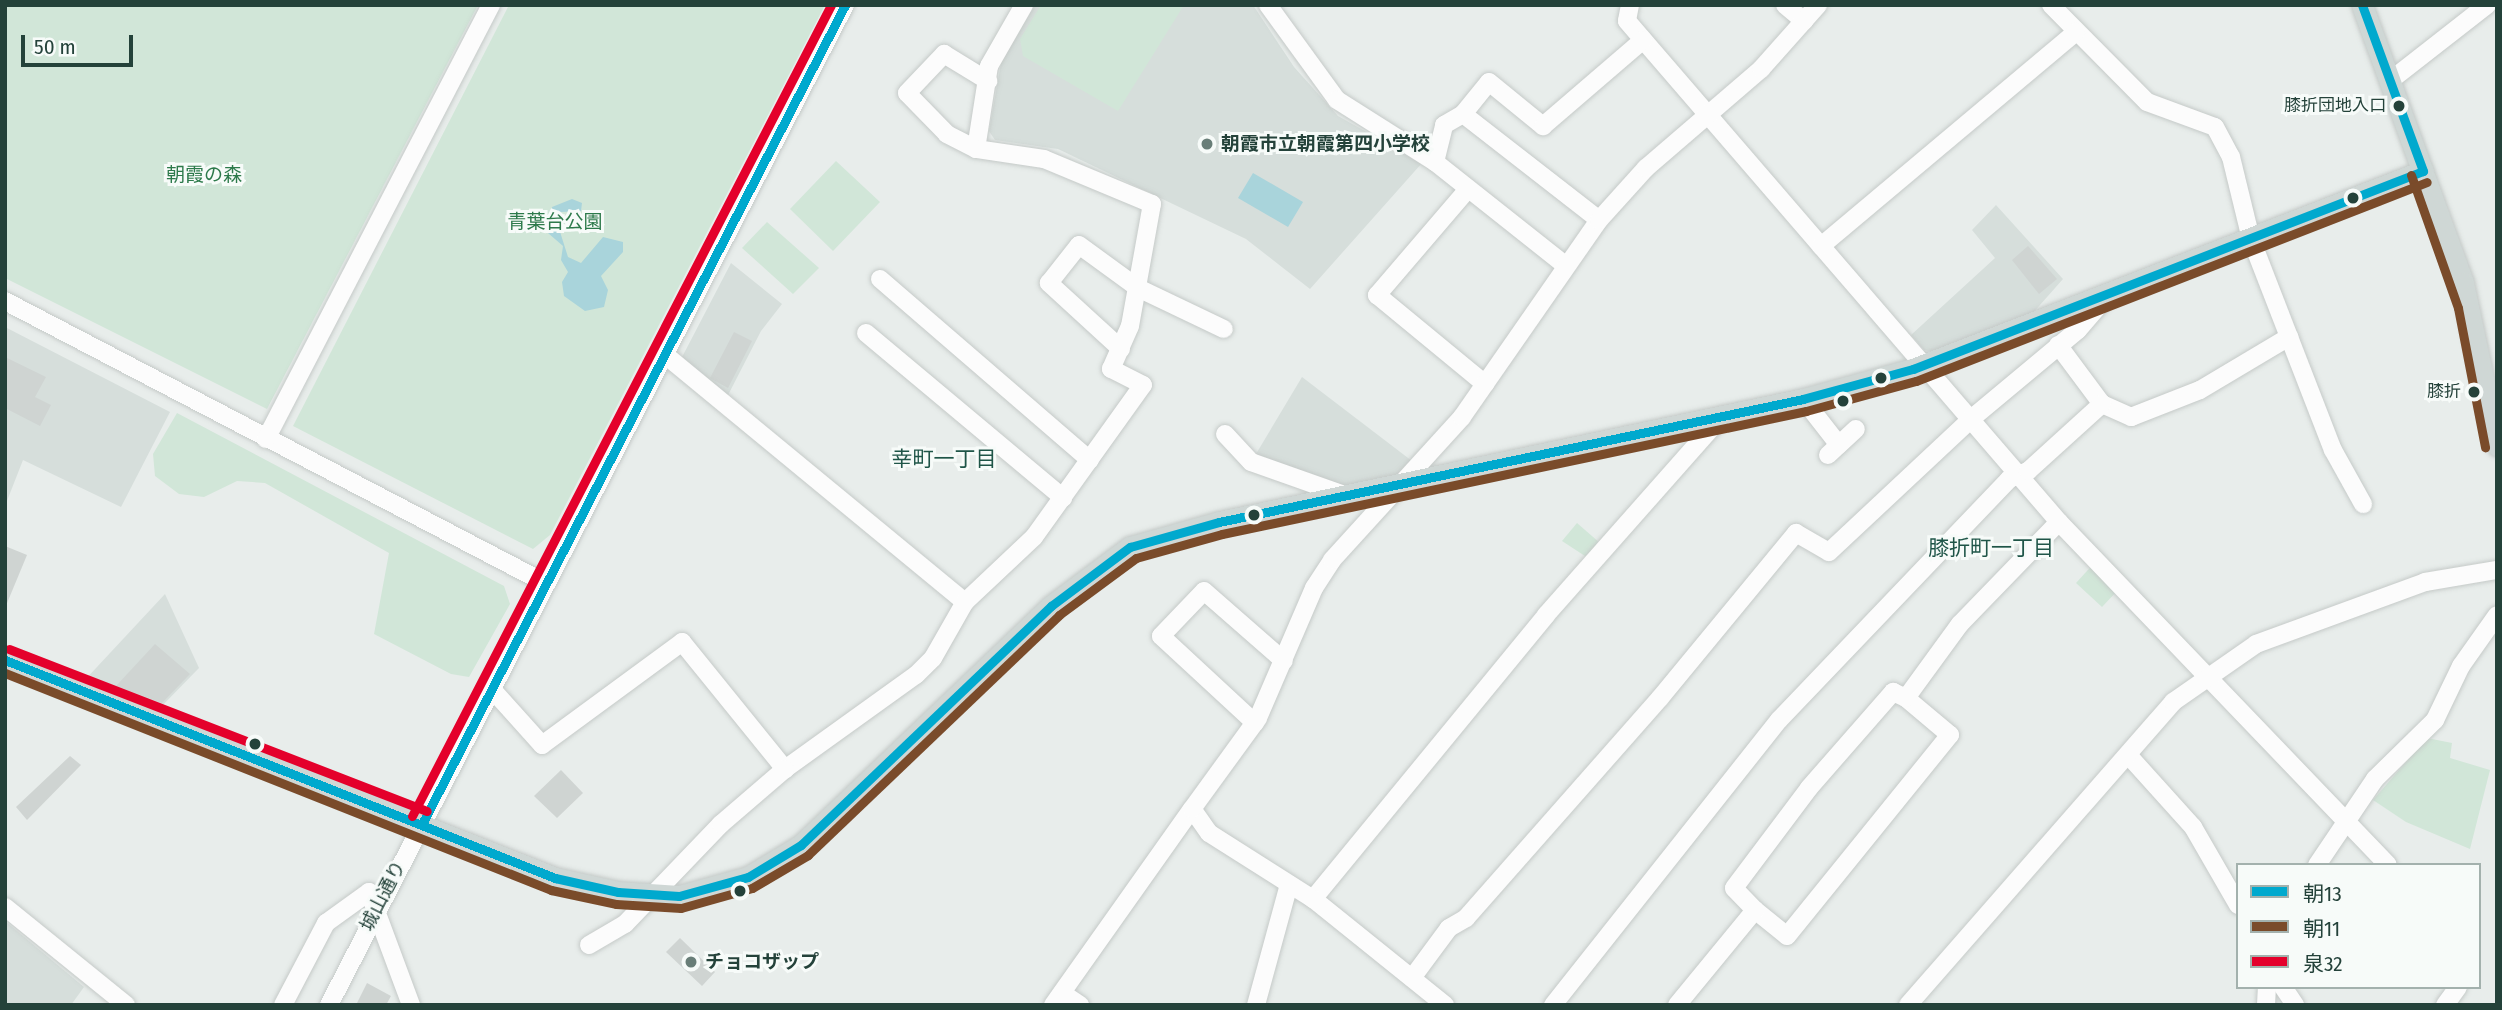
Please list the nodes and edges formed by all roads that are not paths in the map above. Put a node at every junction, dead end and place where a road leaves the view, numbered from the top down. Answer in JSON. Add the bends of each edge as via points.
{"nodes":[{"id":1,"x":491,"y":5,"type":"edge"},
{"id":2,"x":845,"y":5,"type":"edge"},
{"id":3,"x":1024,"y":5,"type":"edge"},
{"id":4,"x":1268,"y":5,"type":"edge"},
{"id":5,"x":1630,"y":5,"type":"edge"},
{"id":6,"x":1785,"y":5,"type":"edge"},
{"id":7,"x":1818,"y":5,"type":"edge"},
{"id":8,"x":2051,"y":5,"type":"edge"},
{"id":9,"x":2362,"y":5,"type":"edge"},
{"id":10,"x":2487,"y":5,"type":"edge"},
{"id":11,"x":1804,"y":21,"type":"junction"},
{"id":12,"x":2076,"y":32,"type":"junction"},
{"id":13,"x":1643,"y":40,"type":"junction"},
{"id":14,"x":2391,"y":80,"type":"junction"},
{"id":15,"x":988,"y":81,"type":"junction"},
{"id":16,"x":1463,"y":114,"type":"junction"},
{"id":17,"x":1709,"y":116,"type":"junction"},
{"id":18,"x":976,"y":149,"type":"junction"},
{"id":19,"x":1435,"y":162,"type":"junction"},
{"id":20,"x":2423,"y":171,"type":"junction"},
{"id":21,"x":1468,"y":189,"type":"junction"},
{"id":22,"x":1599,"y":220,"type":"junction"},
{"id":23,"x":2252,"y":239,"type":"junction"},
{"id":24,"x":1821,"y":246,"type":"junction"},
{"id":25,"x":1565,"y":265,"type":"junction"},
{"id":26,"x":880,"y":279,"type":"dead end"},
{"id":27,"x":1138,"y":288,"type":"junction"},
{"id":28,"x":2108,"y":295,"type":"junction"},
{"id":29,"x":5,"y":301,"type":"edge"},
{"id":30,"x":1224,"y":330,"type":"dead end"},
{"id":31,"x":866,"y":333,"type":"dead end"},
{"id":32,"x":2289,"y":337,"type":"junction"},
{"id":33,"x":2058,"y":345,"type":"junction"},
{"id":34,"x":1121,"y":349,"type":"junction"},
{"id":35,"x":664,"y":354,"type":"junction"},
{"id":36,"x":1924,"y":365,"type":"junction"},
{"id":37,"x":1485,"y":384,"type":"junction"},
{"id":38,"x":1803,"y":399,"type":"junction"},
{"id":39,"x":2102,"y":404,"type":"junction"},
{"id":40,"x":1721,"y":416,"type":"junction"},
{"id":41,"x":1971,"y":419,"type":"junction"},
{"id":42,"x":1856,"y":429,"type":"dead end"},
{"id":43,"x":1225,"y":434,"type":"dead end"},
{"id":44,"x":266,"y":439,"type":"junction"},
{"id":45,"x":2497,"y":445,"type":"edge"},
{"id":46,"x":1090,"y":460,"type":"junction"},
{"id":47,"x":2019,"y":473,"type":"junction"},
{"id":48,"x":1398,"y":486,"type":"junction"},
{"id":49,"x":1347,"y":496,"type":"junction"},
{"id":50,"x":1063,"y":498,"type":"junction"},
{"id":51,"x":2363,"y":504,"type":"dead end"},
{"id":52,"x":2059,"y":522,"type":"junction"},
{"id":53,"x":2497,"y":570,"type":"edge"},
{"id":54,"x":545,"y":583,"type":"junction"},
{"id":55,"x":965,"y":602,"type":"junction"},
{"id":56,"x":2497,"y":615,"type":"edge"},
{"id":57,"x":5,"y":660,"type":"edge"},
{"id":58,"x":1284,"y":661,"type":"junction"},
{"id":59,"x":2209,"y":677,"type":"junction"},
{"id":60,"x":490,"y":687,"type":"junction"},
{"id":61,"x":1906,"y":698,"type":"junction"},
{"id":62,"x":1255,"y":723,"type":"junction"},
{"id":63,"x":2129,"y":756,"type":"junction"},
{"id":64,"x":785,"y":769,"type":"junction"},
{"id":65,"x":1192,"y":809,"type":"junction"},
{"id":66,"x":423,"y":822,"type":"junction"},
{"id":67,"x":2347,"y":822,"type":"junction"},
{"id":68,"x":2318,"y":863,"type":"edge"},
{"id":69,"x":2386,"y":863,"type":"edge"},
{"id":70,"x":1289,"y":884,"type":"junction"},
{"id":71,"x":652,"y":896,"type":"junction"},
{"id":72,"x":1313,"y":899,"type":"junction"},
{"id":73,"x":2236,"y":902,"type":"edge"},
{"id":74,"x":5,"y":907,"type":"edge"},
{"id":75,"x":377,"y":907,"type":"junction"},
{"id":76,"x":1755,"y":910,"type":"junction"},
{"id":77,"x":589,"y":945,"type":"dead end"},
{"id":78,"x":1412,"y":978,"type":"junction"},
{"id":79,"x":2284,"y":989,"type":"edge"},
{"id":80,"x":2457,"y":989,"type":"edge"},
{"id":81,"x":1057,"y":999,"type":"edge"},
{"id":82,"x":126,"y":1005,"type":"edge"},
{"id":83,"x":283,"y":1005,"type":"edge"},
{"id":84,"x":328,"y":1005,"type":"edge"},
{"id":85,"x":411,"y":1005,"type":"edge"},
{"id":86,"x":1080,"y":1005,"type":"edge"},
{"id":87,"x":1256,"y":1005,"type":"edge"},
{"id":88,"x":1445,"y":1005,"type":"edge"},
{"id":89,"x":1552,"y":1005,"type":"edge"},
{"id":90,"x":1677,"y":1005,"type":"edge"},
{"id":91,"x":1908,"y":1005,"type":"edge"},
{"id":92,"x":2295,"y":1005,"type":"edge"},
{"id":93,"x":2445,"y":1005,"type":"edge"}],
"edges":[{"from":1,"to":44,"type":"street"},
{"from":2,"to":35,"type":"street","name":"城山通り"},
{"from":3,"to":15,"type":"street","via":[[989,65]]},
{"from":4,"to":19,"type":"street","via":[[1337,100]]},
{"from":5,"to":13,"type":"street","via":[[1627,21]]},
{"from":6,"to":11,"type":"street"},
{"from":7,"to":11,"type":"street"},
{"from":8,"to":12,"type":"street"},
{"from":9,"to":14,"type":"main road"},
{"from":10,"to":14,"type":"street"},
{"from":11,"to":17,"type":"street"},
{"from":12,"to":23,"type":"street","via":[[2147,102],[2215,127],[2231,156]]},
{"from":12,"to":24,"type":"street"},
{"from":13,"to":16,"type":"street","via":[[1543,125],[1489,82]]},
{"from":13,"to":17,"type":"street"},
{"from":14,"to":20,"type":"main road"},
{"from":15,"to":18,"type":"street"},
{"from":15,"to":18,"type":"street","via":[[944,54],[907,93],[947,134]]},
{"from":16,"to":19,"type":"street","via":[[1444,125]]},
{"from":16,"to":22,"type":"street"},
{"from":17,"to":22,"type":"street","via":[[1646,168]]},
{"from":17,"to":24,"type":"street"},
{"from":18,"to":27,"type":"street","via":[[1044,159],[1152,204]]},
{"from":19,"to":21,"type":"street"},
{"from":20,"to":23,"type":"main road"},
{"from":20,"to":45,"type":"main road","via":[[2470,305]]},
{"from":21,"to":25,"type":"street"},
{"from":21,"to":37,"type":"street","via":[[1377,295]]},
{"from":22,"to":25,"type":"street"},
{"from":23,"to":28,"type":"main road"},
{"from":23,"to":32,"type":"street"},
{"from":24,"to":36,"type":"street"},
{"from":25,"to":37,"type":"street"},
{"from":26,"to":46,"type":"street"},
{"from":27,"to":30,"type":"street"},
{"from":27,"to":34,"type":"street"},
{"from":27,"to":34,"type":"street","via":[[1079,245],[1048,283]]},
{"from":28,"to":33,"type":"street"},
{"from":28,"to":36,"type":"main road"},
{"from":29,"to":44,"type":"street"},
{"from":31,"to":50,"type":"street"},
{"from":32,"to":39,"type":"street","via":[[2200,390],[2132,417]]},
{"from":32,"to":51,"type":"street","via":[[2333,450]]},
{"from":33,"to":39,"type":"street"},
{"from":33,"to":41,"type":"street"},
{"from":34,"to":46,"type":"street","via":[[1111,369],[1143,385]]},
{"from":35,"to":54,"type":"street","name":"城山通り"},
{"from":35,"to":55,"type":"street"},
{"from":36,"to":38,"type":"main road"},
{"from":36,"to":41,"type":"street"},
{"from":37,"to":48,"type":"street","via":[[1462,418]]},
{"from":38,"to":40,"type":"main road"},
{"from":38,"to":42,"type":"street","via":[[1834,450]]},
{"from":39,"to":47,"type":"street","via":[[2028,471]]},
{"from":40,"to":48,"type":"main road"},
{"from":40,"to":72,"type":"street","via":[[1546,615]]},
{"from":41,"to":47,"type":"street"},
{"from":41,"to":78,"type":"street","via":[[1829,552],[1796,533],[1664,694],[1466,918],[1449,928]]},
{"from":43,"to":49,"type":"street","via":[[1251,462]]},
{"from":44,"to":54,"type":"street"},
{"from":46,"to":50,"type":"street"},
{"from":47,"to":52,"type":"street"},
{"from":47,"to":89,"type":"street","via":[[1749,754]]},
{"from":48,"to":49,"type":"main road"},
{"from":48,"to":58,"type":"street","via":[[1332,560]]},
{"from":49,"to":71,"type":"main road","via":[[1160,536],[1113,556],[1051,606],[801,845],[724,887]]},
{"from":50,"to":55,"type":"street","via":[[1034,537]]},
{"from":52,"to":59,"type":"street"},
{"from":52,"to":61,"type":"street","via":[[1960,624]]},
{"from":53,"to":59,"type":"street","via":[[2425,582],[2256,644]]},
{"from":54,"to":60,"type":"street","name":"城山通り"},
{"from":55,"to":64,"type":"street","via":[[933,658],[916,675]]},
{"from":56,"to":67,"type":"street","via":[[2461,666],[2435,720],[2375,779]]},
{"from":57,"to":66,"type":"main road"},
{"from":58,"to":62,"type":"street"},
{"from":58,"to":62,"type":"street","via":[[1205,590],[1161,636]]},
{"from":59,"to":63,"type":"street","via":[[2173,702]]},
{"from":59,"to":67,"type":"street"},
{"from":60,"to":64,"type":"street","via":[[542,745],[682,642]]},
{"from":60,"to":66,"type":"street","name":"城山通り"},
{"from":61,"to":76,"type":"street","via":[[1893,692],[1809,788],[1734,888]]},
{"from":61,"to":76,"type":"street","via":[[1950,735],[1787,936]]},
{"from":62,"to":65,"type":"street"},
{"from":63,"to":73,"type":"street","via":[[2193,827]]},
{"from":63,"to":91,"type":"street"},
{"from":64,"to":71,"type":"street","via":[[721,824]]},
{"from":65,"to":70,"type":"street","via":[[1209,833]]},
{"from":65,"to":81,"type":"street"},
{"from":66,"to":71,"type":"main road","via":[[555,878]]},
{"from":66,"to":75,"type":"street","name":"城山通り"},
{"from":67,"to":68,"type":"street"},
{"from":67,"to":69,"type":"street"},
{"from":70,"to":72,"type":"street"},
{"from":70,"to":87,"type":"street"},
{"from":71,"to":77,"type":"street","via":[[625,924]]},
{"from":72,"to":78,"type":"street"},
{"from":74,"to":82,"type":"street"},
{"from":75,"to":83,"type":"street","via":[[369,892],[326,922]]},
{"from":75,"to":84,"type":"street","name":"城山通り"},
{"from":75,"to":85,"type":"street"},
{"from":76,"to":90,"type":"street"},
{"from":78,"to":88,"type":"street"},
{"from":79,"to":92,"type":"street"},
{"from":80,"to":93,"type":"street"},
{"from":81,"to":86,"type":"street"}]}
